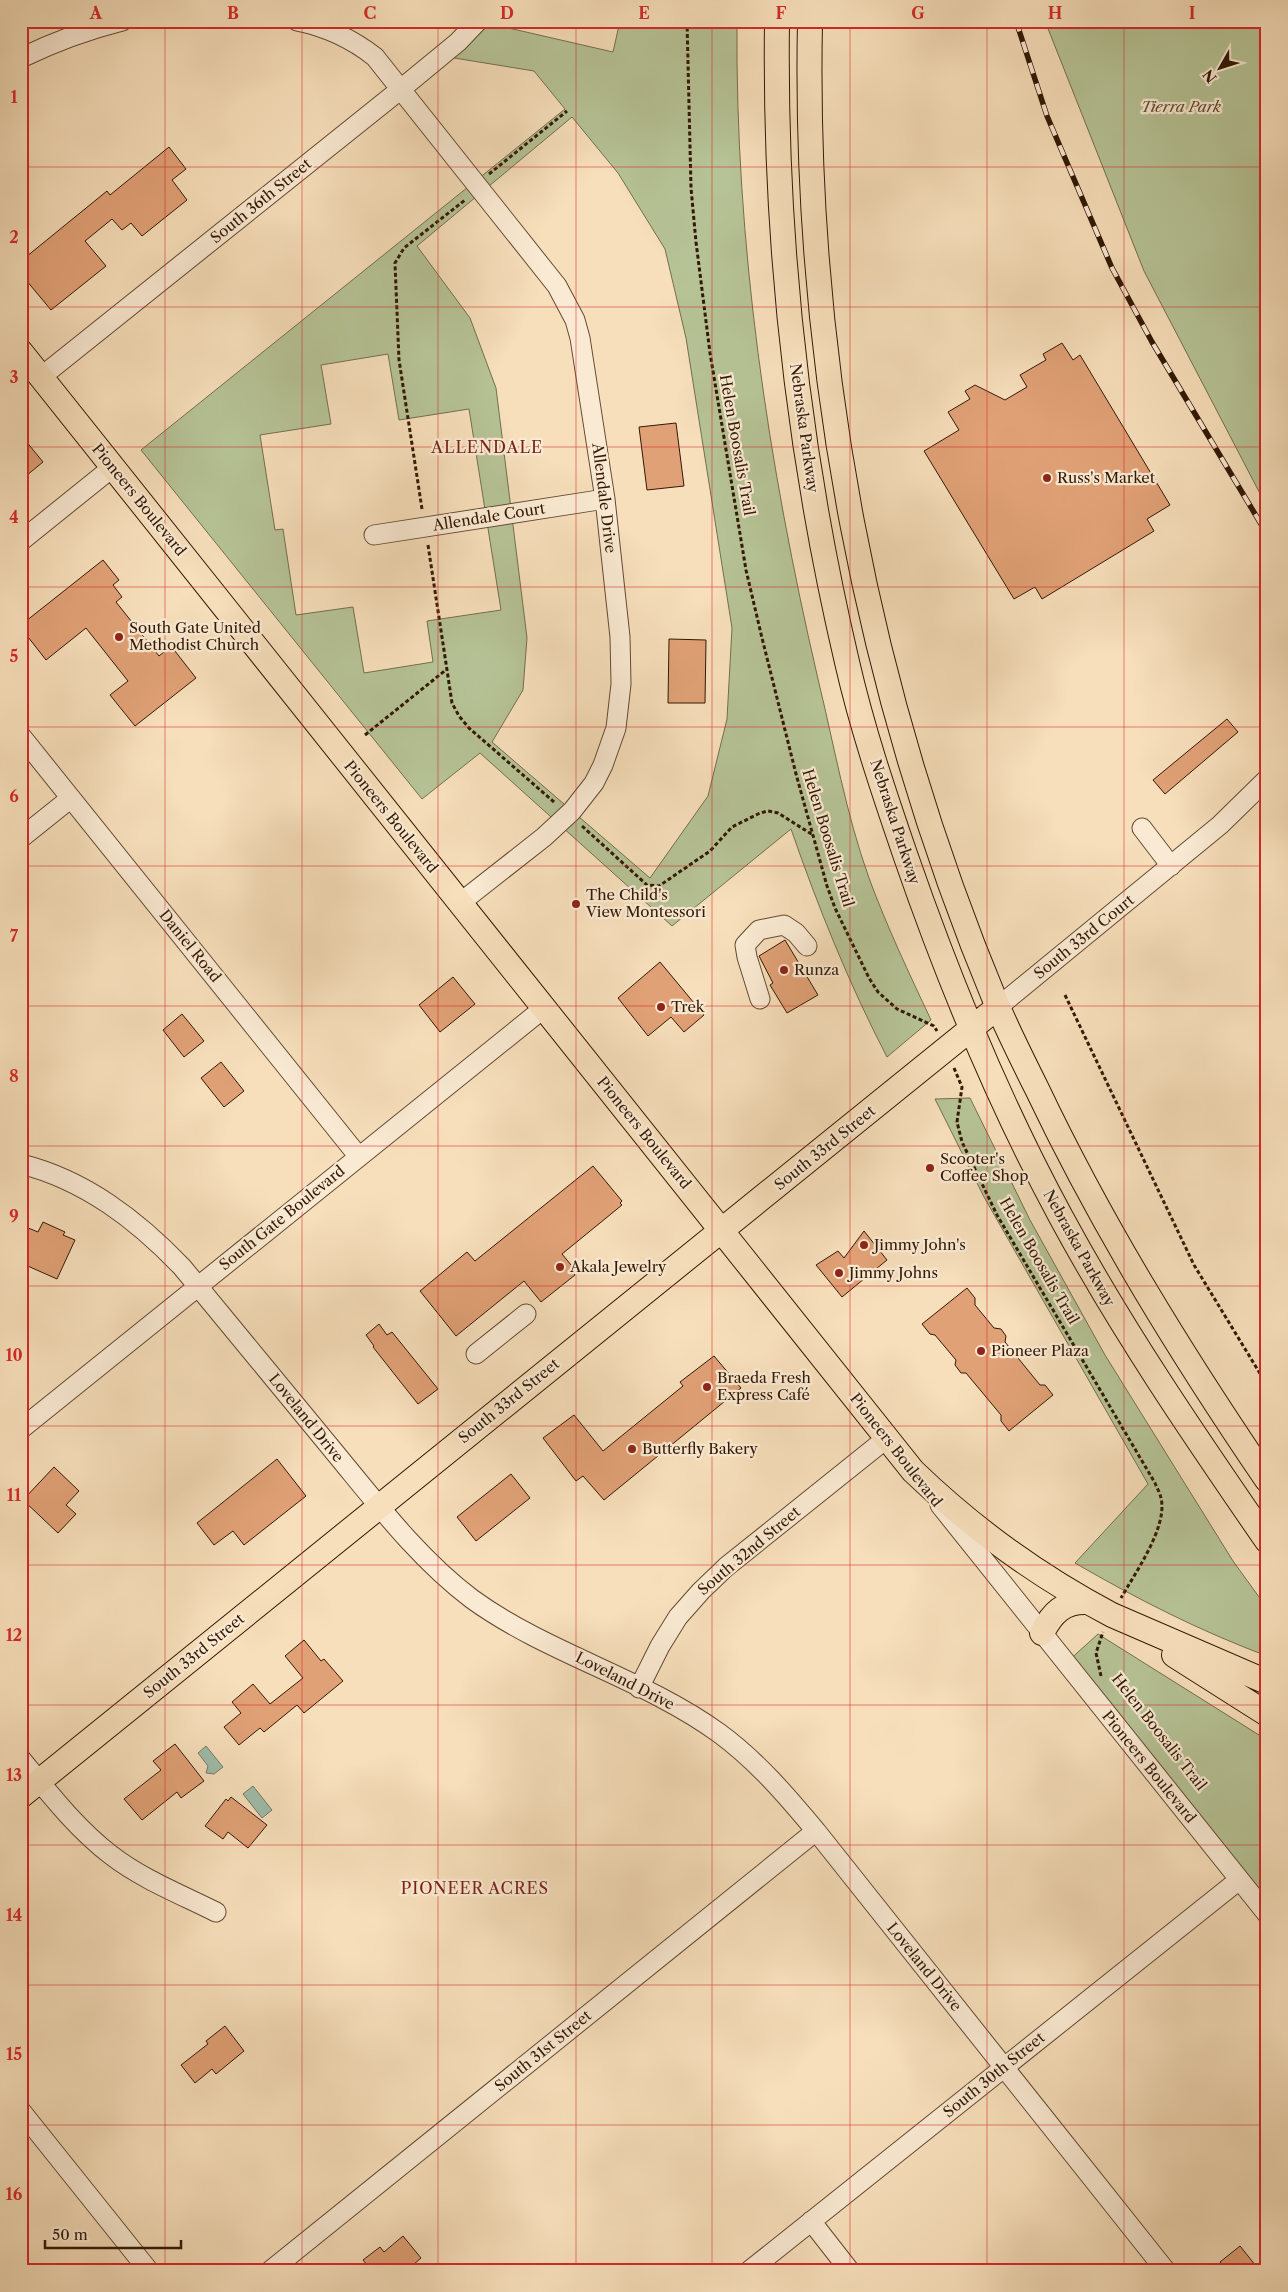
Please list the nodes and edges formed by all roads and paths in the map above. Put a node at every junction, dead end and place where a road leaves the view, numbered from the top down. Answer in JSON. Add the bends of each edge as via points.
{"nodes":[{"id":1,"x":122,"y":21,"type":"edge"},
{"id":2,"x":297,"y":21,"type":"edge"},
{"id":3,"x":478,"y":21,"type":"edge"},
{"id":4,"x":687,"y":21,"type":"edge"},
{"id":5,"x":777,"y":21,"type":"edge"},
{"id":6,"x":810,"y":21,"type":"edge"},
{"id":7,"x":21,"y":58,"type":"edge"},
{"id":8,"x":401,"y":89,"type":"junction"},
{"id":9,"x":567,"y":112,"type":"dead end"},
{"id":10,"x":479,"y":186,"type":"junction"},
{"id":11,"x":21,"y":352,"type":"edge"},
{"id":12,"x":41,"y":377,"type":"junction"},
{"id":13,"x":113,"y":467,"type":"junction"},
{"id":14,"x":605,"y":499,"type":"junction"},
{"id":15,"x":425,"y":527,"type":"junction"},
{"id":16,"x":374,"y":535,"type":"dead end"},
{"id":17,"x":21,"y":541,"type":"edge"},
{"id":18,"x":447,"y":669,"type":"junction"},
{"id":19,"x":365,"y":735,"type":"dead end"},
{"id":20,"x":21,"y":736,"type":"edge"},
{"id":21,"x":1267,"y":779,"type":"edge"},
{"id":22,"x":71,"y":798,"type":"junction"},
{"id":23,"x":569,"y":815,"type":"junction"},
{"id":24,"x":1142,"y":828,"type":"dead end"},
{"id":25,"x":813,"y":836,"type":"junction"},
{"id":26,"x":21,"y":838,"type":"edge"},
{"id":27,"x":1171,"y":866,"type":"junction"},
{"id":28,"x":460,"y":903,"type":"junction"},
{"id":29,"x":807,"y":946,"type":"dead end"},
{"id":30,"x":1066,"y":995,"type":"dead end"},
{"id":31,"x":760,"y":998,"type":"dead end"},
{"id":32,"x":998,"y":1007,"type":"junction"},
{"id":33,"x":544,"y":1008,"type":"junction"},
{"id":34,"x":971,"y":1031,"type":"junction"},
{"id":35,"x":946,"y":1050,"type":"junction"},
{"id":36,"x":359,"y":1156,"type":"junction"},
{"id":37,"x":21,"y":1164,"type":"edge"},
{"id":38,"x":722,"y":1231,"type":"junction"},
{"id":39,"x":198,"y":1286,"type":"junction"},
{"id":40,"x":526,"y":1314,"type":"dead end"},
{"id":41,"x":476,"y":1354,"type":"dead end"},
{"id":42,"x":1267,"y":1385,"type":"edge"},
{"id":43,"x":21,"y":1429,"type":"edge"},
{"id":44,"x":887,"y":1438,"type":"junction"},
{"id":45,"x":913,"y":1471,"type":"junction"},
{"id":46,"x":1267,"y":1480,"type":"edge"},
{"id":47,"x":379,"y":1506,"type":"junction"},
{"id":48,"x":1267,"y":1541,"type":"edge"},
{"id":49,"x":1087,"y":1602,"type":"junction"},
{"id":50,"x":1112,"y":1615,"type":"junction"},
{"id":51,"x":1042,"y":1633,"type":"junction"},
{"id":52,"x":1102,"y":1679,"type":"dead end"},
{"id":53,"x":1267,"y":1682,"type":"edge"},
{"id":54,"x":638,"y":1688,"type":"junction"},
{"id":55,"x":1267,"y":1714,"type":"edge"},
{"id":56,"x":21,"y":1759,"type":"edge"},
{"id":57,"x":30,"y":1789,"type":"edge"},
{"id":58,"x":816,"y":1831,"type":"junction"},
{"id":59,"x":1239,"y":1880,"type":"junction"},
{"id":60,"x":216,"y":1912,"type":"dead end"},
{"id":61,"x":1267,"y":1914,"type":"edge"},
{"id":62,"x":1004,"y":2067,"type":"junction"},
{"id":63,"x":21,"y":2111,"type":"edge"},
{"id":64,"x":28,"y":2132,"type":"edge"},
{"id":65,"x":811,"y":2221,"type":"junction"},
{"id":66,"x":149,"y":2271,"type":"edge"},
{"id":67,"x":270,"y":2271,"type":"edge"},
{"id":68,"x":749,"y":2271,"type":"edge"},
{"id":69,"x":850,"y":2271,"type":"edge"},
{"id":70,"x":1166,"y":2271,"type":"edge"}],
"edges":[{"from":1,"to":7,"type":"street","via":[[57,41]]},
{"from":2,"to":8,"type":"street","name":"Allendale Drive","via":[[325,28],[358,43]]},
{"from":3,"to":8,"type":"street","name":"South 36th Street","via":[[458,42]]},
{"from":4,"to":25,"type":"path","name":"Helen Boosalis Trail","via":[[692,197],[710,353],[746,570]]},
{"from":5,"to":34,"type":"main road","name":"Nebraska Parkway","via":[[786,280],[796,380],[829,580],[847,664],[876,768],[929,924]]},
{"from":6,"to":32,"type":"main road","name":"Nebraska Parkway","via":[[813,188],[820,295],[846,495],[869,609],[896,717],[951,884]]},
{"from":8,"to":10,"type":"street","name":"Allendale Drive"},
{"from":8,"to":12,"type":"street","name":"South 36th Street"},
{"from":9,"to":10,"type":"path"},
{"from":10,"to":14,"type":"street","name":"Allendale Drive","via":[[553,280],[575,320],[584,354]]},
{"from":10,"to":15,"type":"path","via":[[404,248],[395,263],[399,360]]},
{"from":11,"to":12,"type":"main road","name":"Pioneers Boulevard"},
{"from":12,"to":13,"type":"main road","name":"Pioneers Boulevard"},
{"from":13,"to":17,"type":"street"},
{"from":13,"to":28,"type":"main road","name":"Pioneers Boulevard"},
{"from":14,"to":15,"type":"street","name":"Allendale Court"},
{"from":14,"to":23,"type":"street","name":"Allendale Drive","via":[[620,637],[619,706],[611,748],[584,798]]},
{"from":15,"to":16,"type":"street","name":"Allendale Court"},
{"from":15,"to":18,"type":"path"},
{"from":18,"to":19,"type":"path"},
{"from":18,"to":23,"type":"path","via":[[452,703],[459,716]]},
{"from":20,"to":22,"type":"street","name":"Daniel Road"},
{"from":21,"to":27,"type":"street","name":"South 33rd Court","via":[[1220,825]]},
{"from":22,"to":26,"type":"street"},
{"from":22,"to":36,"type":"street","name":"Daniel Road"},
{"from":23,"to":25,"type":"path","via":[[652,887],[659,886],[710,851],[732,827],[760,813],[778,813]]},
{"from":23,"to":28,"type":"street","name":"Allendale Drive"},
{"from":24,"to":27,"type":"street"},
{"from":25,"to":35,"type":"path","name":"Helen Boosalis Trail","via":[[835,908],[869,978],[887,1002],[934,1026]]},
{"from":27,"to":32,"type":"street","name":"South 33rd Court"},
{"from":28,"to":33,"type":"main road","name":"Pioneers Boulevard"},
{"from":29,"to":31,"type":"street","via":[[784,925],[759,930],[746,945]]},
{"from":30,"to":42,"type":"path","via":[[1194,1265]]},
{"from":32,"to":34,"type":"main road","name":"South 33rd Street"},
{"from":32,"to":46,"type":"main road","name":"Nebraska Parkway","via":[[1055,1128],[1136,1277],[1198,1378]]},
{"from":33,"to":36,"type":"street","name":"South Gate Boulevard"},
{"from":33,"to":38,"type":"main road","name":"Pioneers Boulevard"},
{"from":34,"to":35,"type":"main road","name":"South 33rd Street"},
{"from":34,"to":48,"type":"main road","name":"Nebraska Parkway","via":[[1045,1187],[1098,1283],[1165,1392]]},
{"from":35,"to":38,"type":"main road","name":"South 33rd Street"},
{"from":35,"to":50,"type":"path","name":"Helen Boosalis Trail","via":[[962,1087],[957,1122],[966,1150],[998,1214],[1161,1498],[1153,1543]]},
{"from":36,"to":39,"type":"street","name":"South Gate Boulevard"},
{"from":37,"to":39,"type":"street","name":"Loveland Drive","via":[[97,1195],[156,1240]]},
{"from":38,"to":44,"type":"main road","name":"Pioneers Boulevard"},
{"from":38,"to":47,"type":"main road","name":"South 33rd Street"},
{"from":39,"to":43,"type":"street","name":"South Gate Boulevard"},
{"from":39,"to":47,"type":"street","name":"Loveland Drive"},
{"from":40,"to":41,"type":"street"},
{"from":44,"to":45,"type":"main road","name":"Pioneers Boulevard"},
{"from":44,"to":54,"type":"street","name":"South 32nd Street","via":[[726,1566],[701,1591],[674,1624]]},
{"from":45,"to":49,"type":"main road","via":[[949,1506],[1003,1548]]},
{"from":45,"to":51,"type":"street","name":"Pioneers Boulevard"},
{"from":47,"to":54,"type":"street","name":"Loveland Drive","via":[[441,1574],[473,1599],[511,1624]]},
{"from":47,"to":57,"type":"main road","name":"South 33rd Street"},
{"from":49,"to":50,"type":"main road"},
{"from":49,"to":51,"type":"main road","via":[[1075,1602],[1056,1611]]},
{"from":50,"to":52,"type":"path","name":"Helen Boosalis Trail","via":[[1098,1640],[1097,1666]]},
{"from":50,"to":53,"type":"main road"},
{"from":50,"to":55,"type":"main road"},
{"from":51,"to":59,"type":"street","name":"Pioneers Boulevard"},
{"from":54,"to":58,"type":"street","name":"Loveland Drive","via":[[680,1708],[749,1756]]},
{"from":56,"to":57,"type":"street"},
{"from":57,"to":60,"type":"street","via":[[140,1874]]},
{"from":58,"to":62,"type":"street","name":"Loveland Drive"},
{"from":58,"to":67,"type":"street","name":"South 31st Street"},
{"from":59,"to":61,"type":"street","name":"Pioneers Boulevard"},
{"from":59,"to":62,"type":"street","name":"South 30th Street"},
{"from":62,"to":65,"type":"street","name":"South 30th Street"},
{"from":62,"to":70,"type":"street","name":"Loveland Drive"},
{"from":63,"to":64,"type":"street"},
{"from":64,"to":66,"type":"street"},
{"from":65,"to":68,"type":"street","name":"South 30th Street"},
{"from":65,"to":69,"type":"street"}]}
